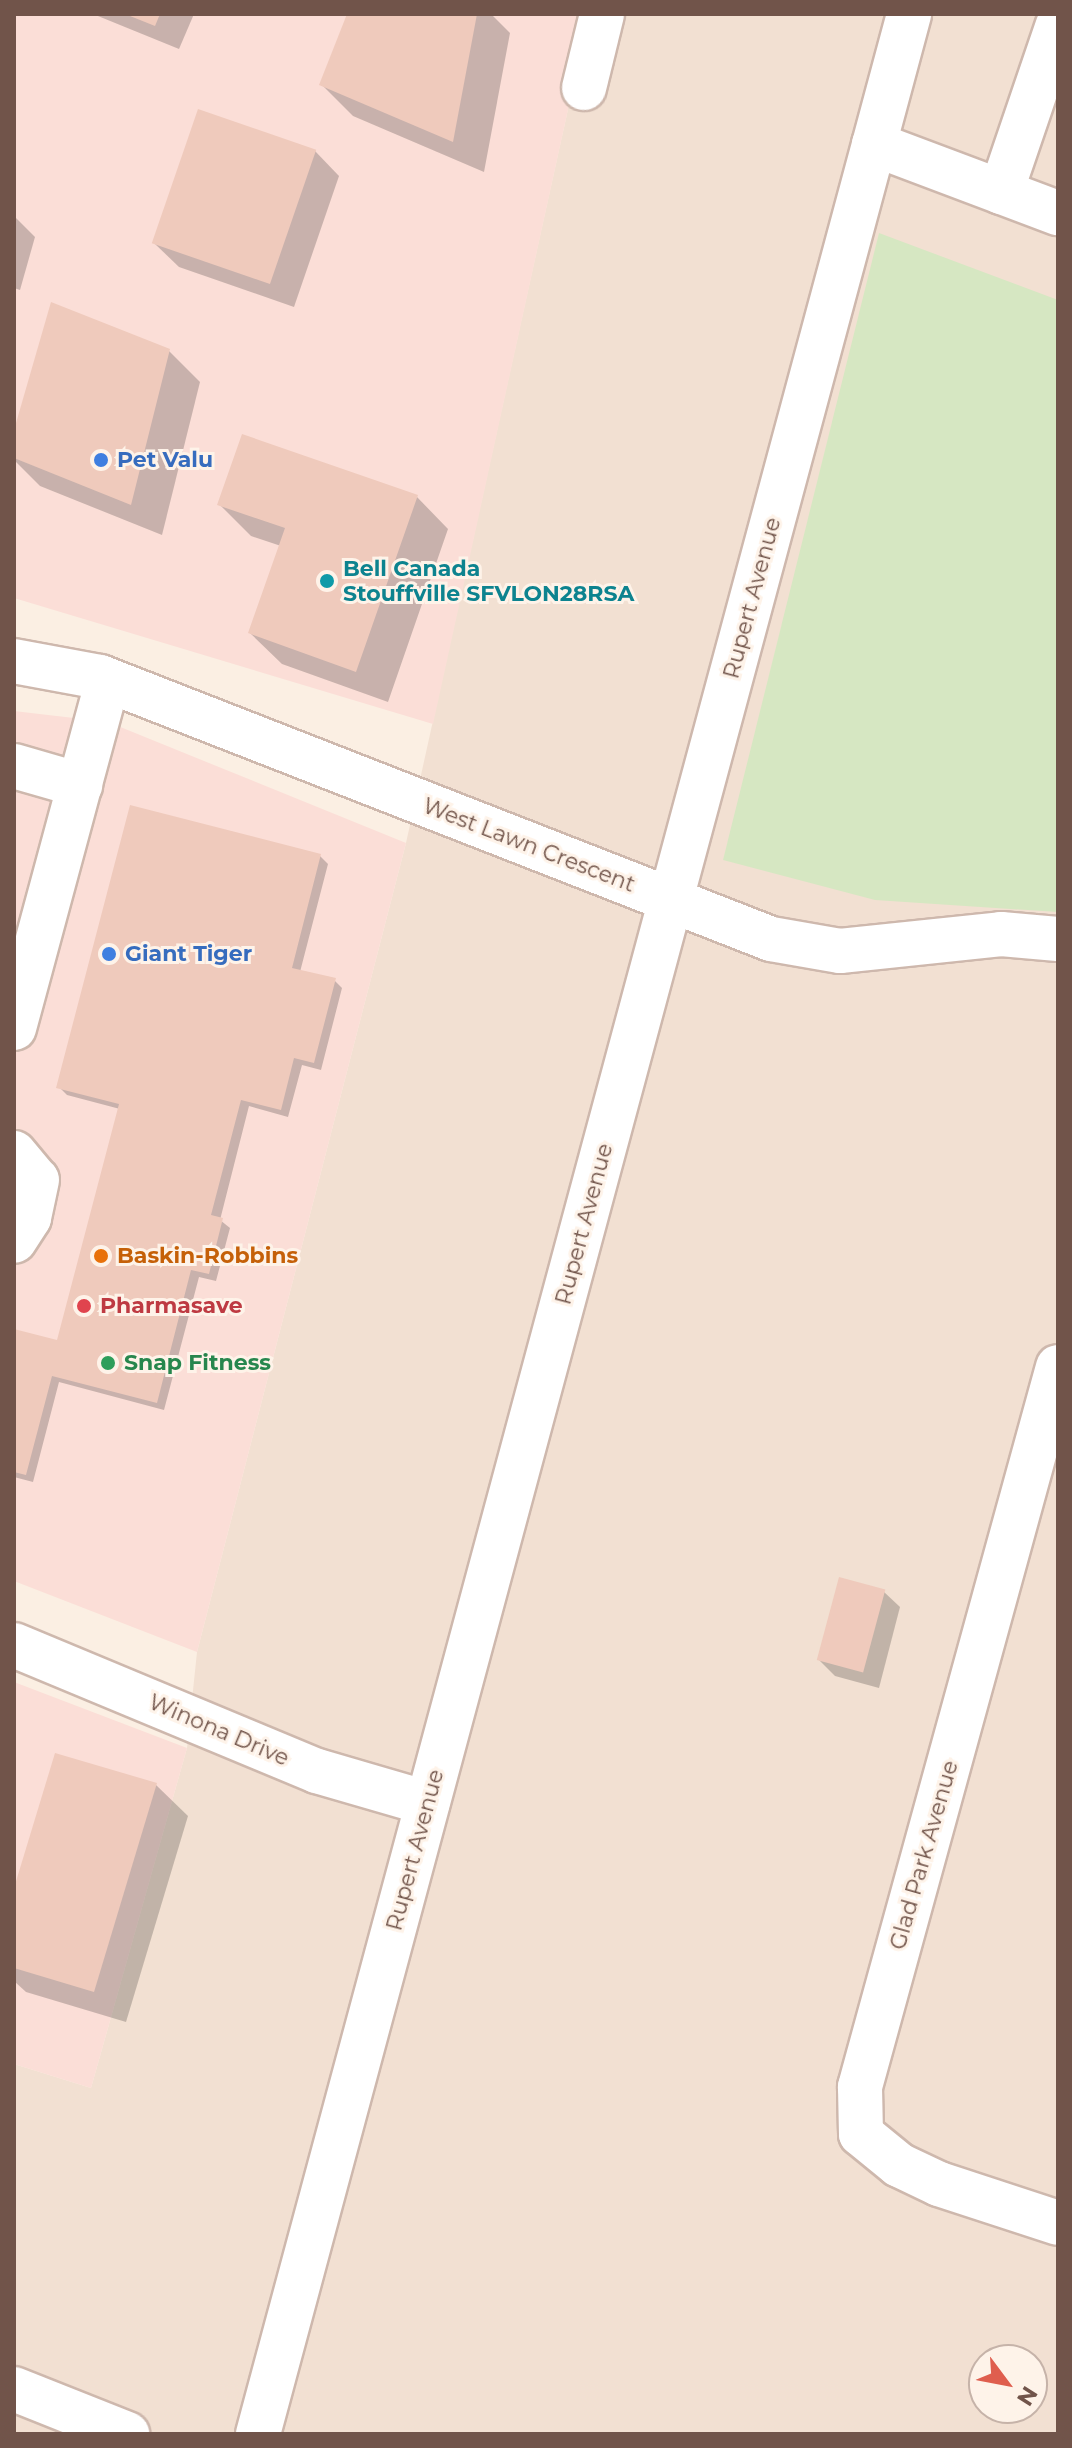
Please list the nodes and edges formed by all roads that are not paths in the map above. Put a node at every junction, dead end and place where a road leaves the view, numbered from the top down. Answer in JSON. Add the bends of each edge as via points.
{"nodes":[{"id":1,"x":602,"y":14,"type":"edge"},
{"id":2,"x":909,"y":14,"type":"edge"},
{"id":3,"x":1058,"y":25,"type":"edge"},
{"id":4,"x":584,"y":88,"type":"dead end"},
{"id":5,"x":1043,"y":116,"type":"edge"},
{"id":6,"x":874,"y":144,"type":"junction"},
{"id":7,"x":1001,"y":192,"type":"junction"},
{"id":8,"x":1058,"y":213,"type":"edge"},
{"id":9,"x":14,"y":661,"type":"edge"},
{"id":10,"x":108,"y":680,"type":"junction"},
{"id":11,"x":14,"y":766,"type":"edge"},
{"id":12,"x":80,"y":785,"type":"junction"},
{"id":13,"x":671,"y":900,"type":"junction"},
{"id":14,"x":1058,"y":939,"type":"edge"},
{"id":15,"x":14,"y":1028,"type":"edge"},
{"id":16,"x":14,"y":1153,"type":"edge"},
{"id":17,"x":14,"y":1241,"type":"edge"},
{"id":18,"x":1058,"y":1367,"type":"edge"},
{"id":19,"x":14,"y":1645,"type":"edge"},
{"id":20,"x":427,"y":1803,"type":"junction"},
{"id":21,"x":1058,"y":2223,"type":"edge"},
{"id":22,"x":14,"y":2389,"type":"edge"},
{"id":23,"x":127,"y":2434,"type":"edge"},
{"id":24,"x":258,"y":2434,"type":"edge"}],
"edges":[{"from":1,"to":4,"type":"street"},
{"from":2,"to":6,"type":"street","name":"Rupert Avenue"},
{"from":3,"to":5,"type":"street"},
{"from":5,"to":7,"type":"street"},
{"from":6,"to":7,"type":"street"},
{"from":6,"to":13,"type":"street","name":"Rupert Avenue"},
{"from":7,"to":8,"type":"street"},
{"from":9,"to":10,"type":"street","name":"West Lawn Crescent"},
{"from":10,"to":12,"type":"street"},
{"from":10,"to":13,"type":"street","name":"West Lawn Crescent"},
{"from":11,"to":12,"type":"street"},
{"from":12,"to":15,"type":"street"},
{"from":13,"to":14,"type":"street","name":"West Lawn Crescent","via":[[771,939],[840,951],[1001,934]]},
{"from":13,"to":20,"type":"street","name":"Rupert Avenue"},
{"from":16,"to":17,"type":"street","via":[[37,1180],[29,1218]]},
{"from":18,"to":21,"type":"street","name":"Glad Park Avenue","via":[[860,2087],[861,2134],[899,2165],[939,2184]]},
{"from":19,"to":20,"type":"street","name":"Winona Drive","via":[[317,1771]]},
{"from":20,"to":24,"type":"street","name":"Rupert Avenue"},
{"from":22,"to":23,"type":"street"}]}
